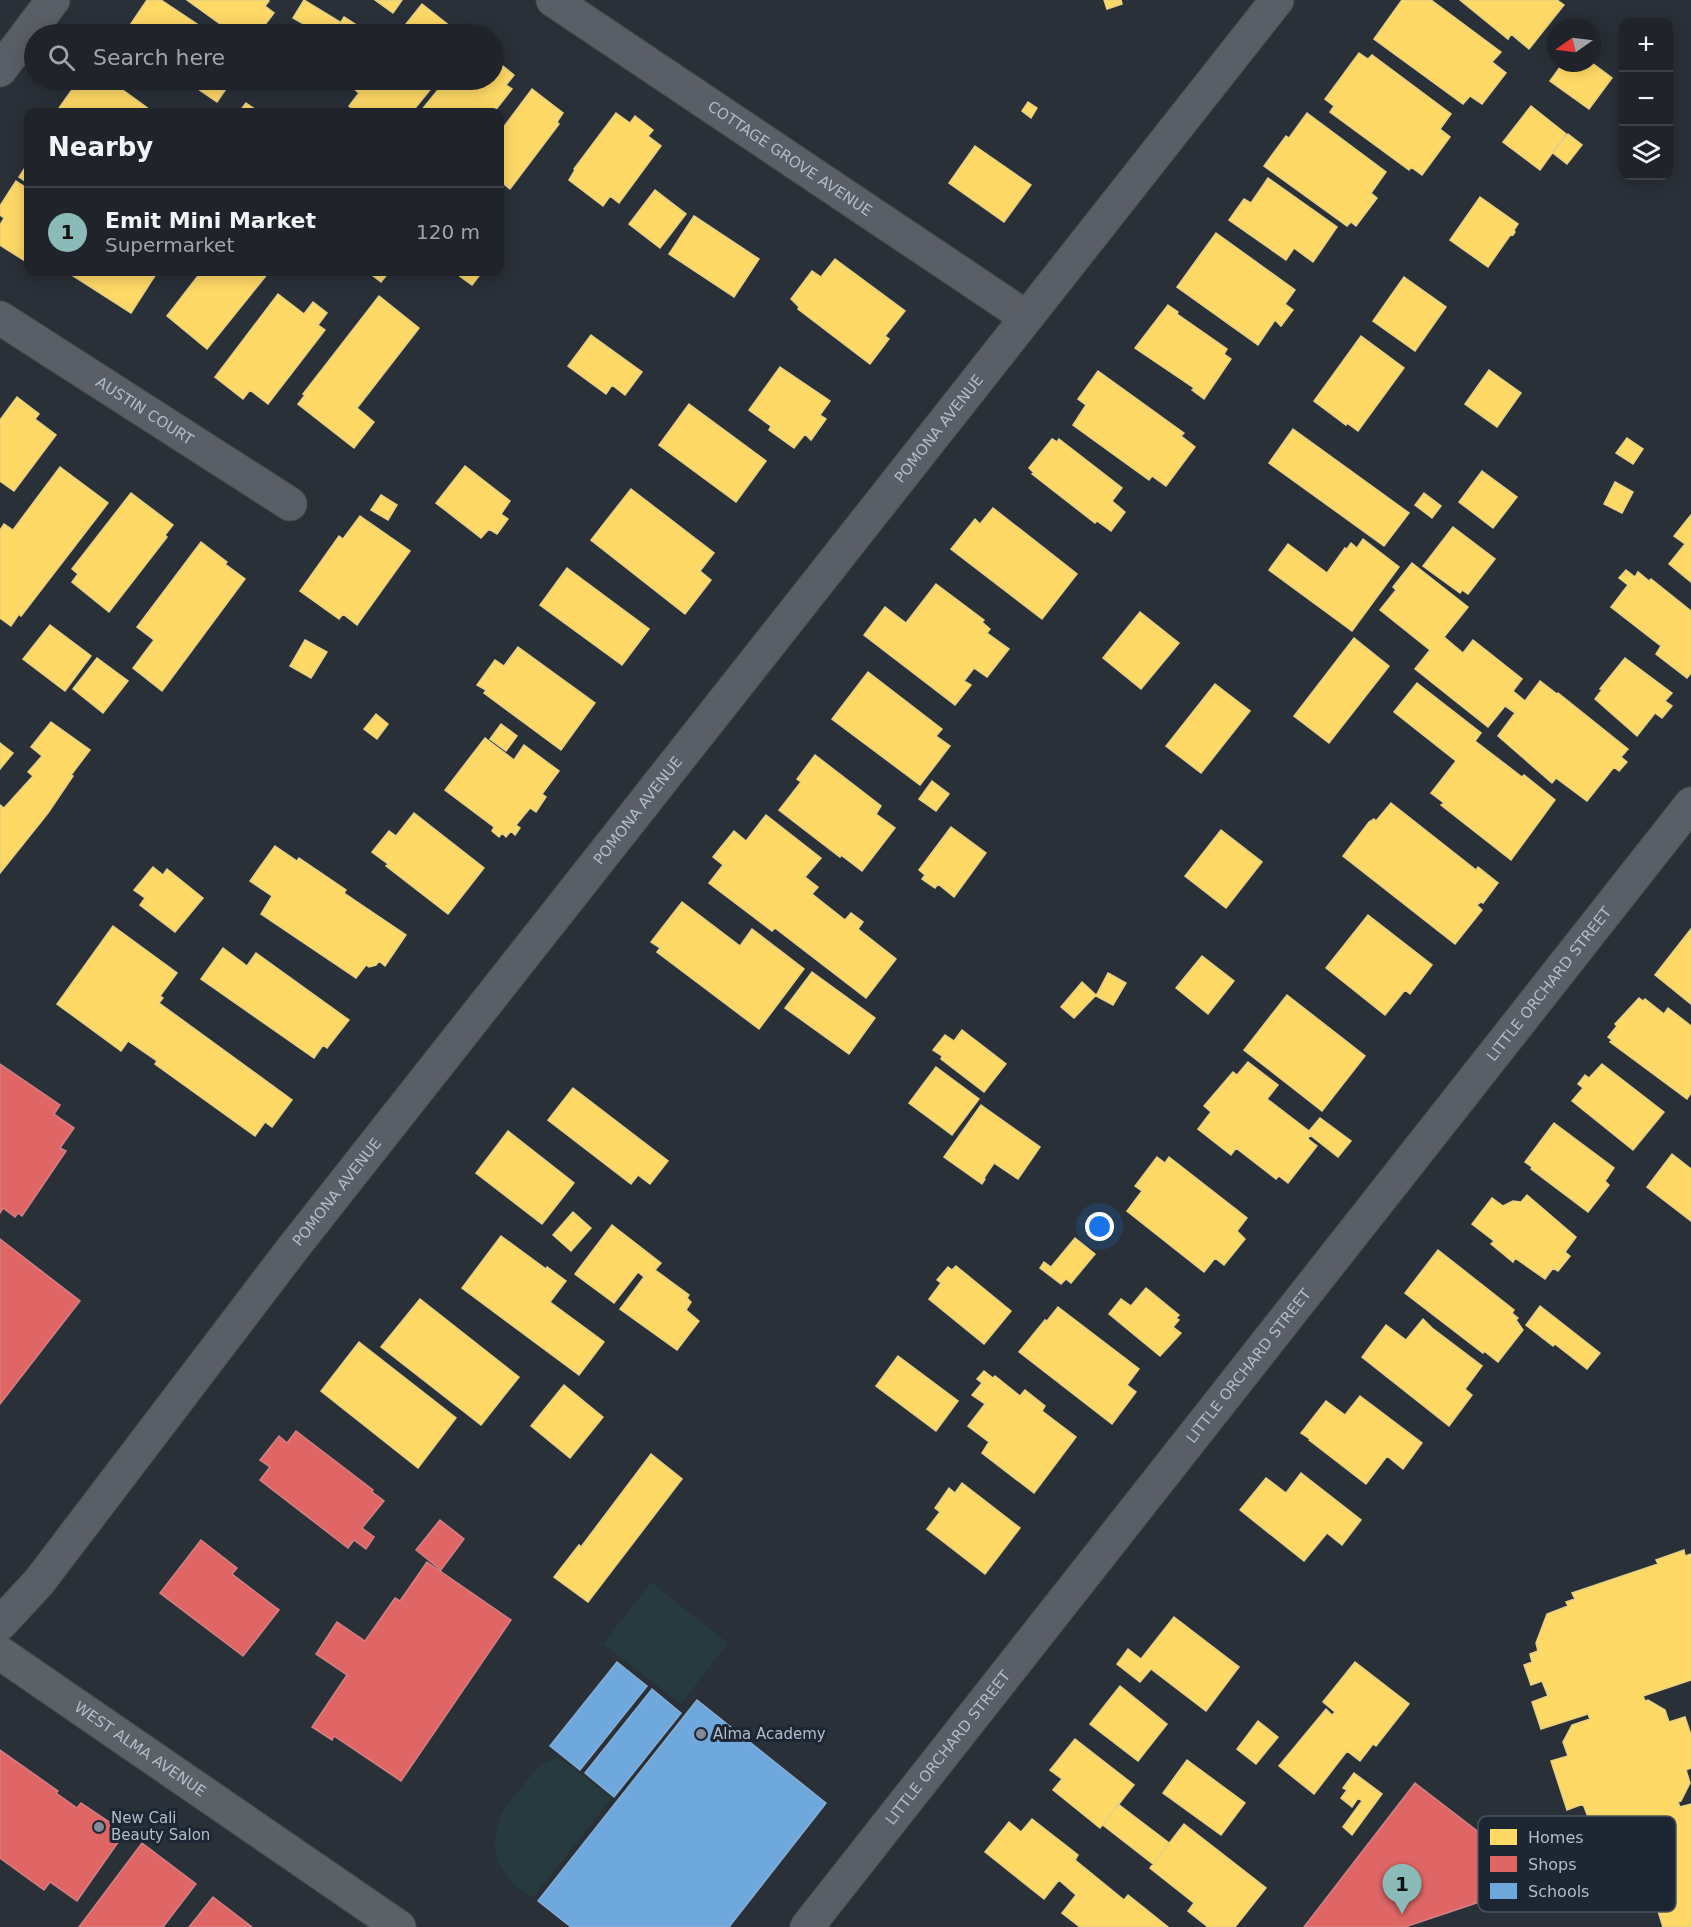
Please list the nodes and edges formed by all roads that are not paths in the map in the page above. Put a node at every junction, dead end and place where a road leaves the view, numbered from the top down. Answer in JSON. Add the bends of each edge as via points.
{"nodes":[{"id":1,"x":53,"y":0,"type":"edge"},
{"id":2,"x":553,"y":0,"type":"edge"},
{"id":3,"x":1272,"y":2,"type":"edge"},
{"id":4,"x":35,"y":24,"type":"edge"},
{"id":5,"x":24,"y":38,"type":"edge"},
{"id":6,"x":0,"y":70,"type":"edge"},
{"id":7,"x":1026,"y":317,"type":"junction"},
{"id":8,"x":0,"y":318,"type":"edge"},
{"id":9,"x":290,"y":504,"type":"dead end"},
{"id":10,"x":1691,"y":804,"type":"edge"},
{"id":11,"x":0,"y":1624,"type":"edge"},
{"id":12,"x":0,"y":1653,"type":"edge"},
{"id":13,"x":399,"y":1927,"type":"edge"},
{"id":14,"x":807,"y":1927,"type":"edge"}],
"edges":[{"from":1,"to":4,"type":"street"},
{"from":2,"to":7,"type":"street","name":"COTTAGE GROVE AVENUE"},
{"from":3,"to":7,"type":"street","name":"POMONA AVENUE"},
{"from":5,"to":6,"type":"street"},
{"from":7,"to":11,"type":"street","name":"POMONA AVENUE","via":[[293,1248],[39,1582]]},
{"from":8,"to":9,"type":"street","name":"AUSTIN COURT"},
{"from":10,"to":14,"type":"street","name":"LITTLE ORCHARD STREET"},
{"from":12,"to":13,"type":"main road","name":"WEST ALMA AVENUE"}]}
